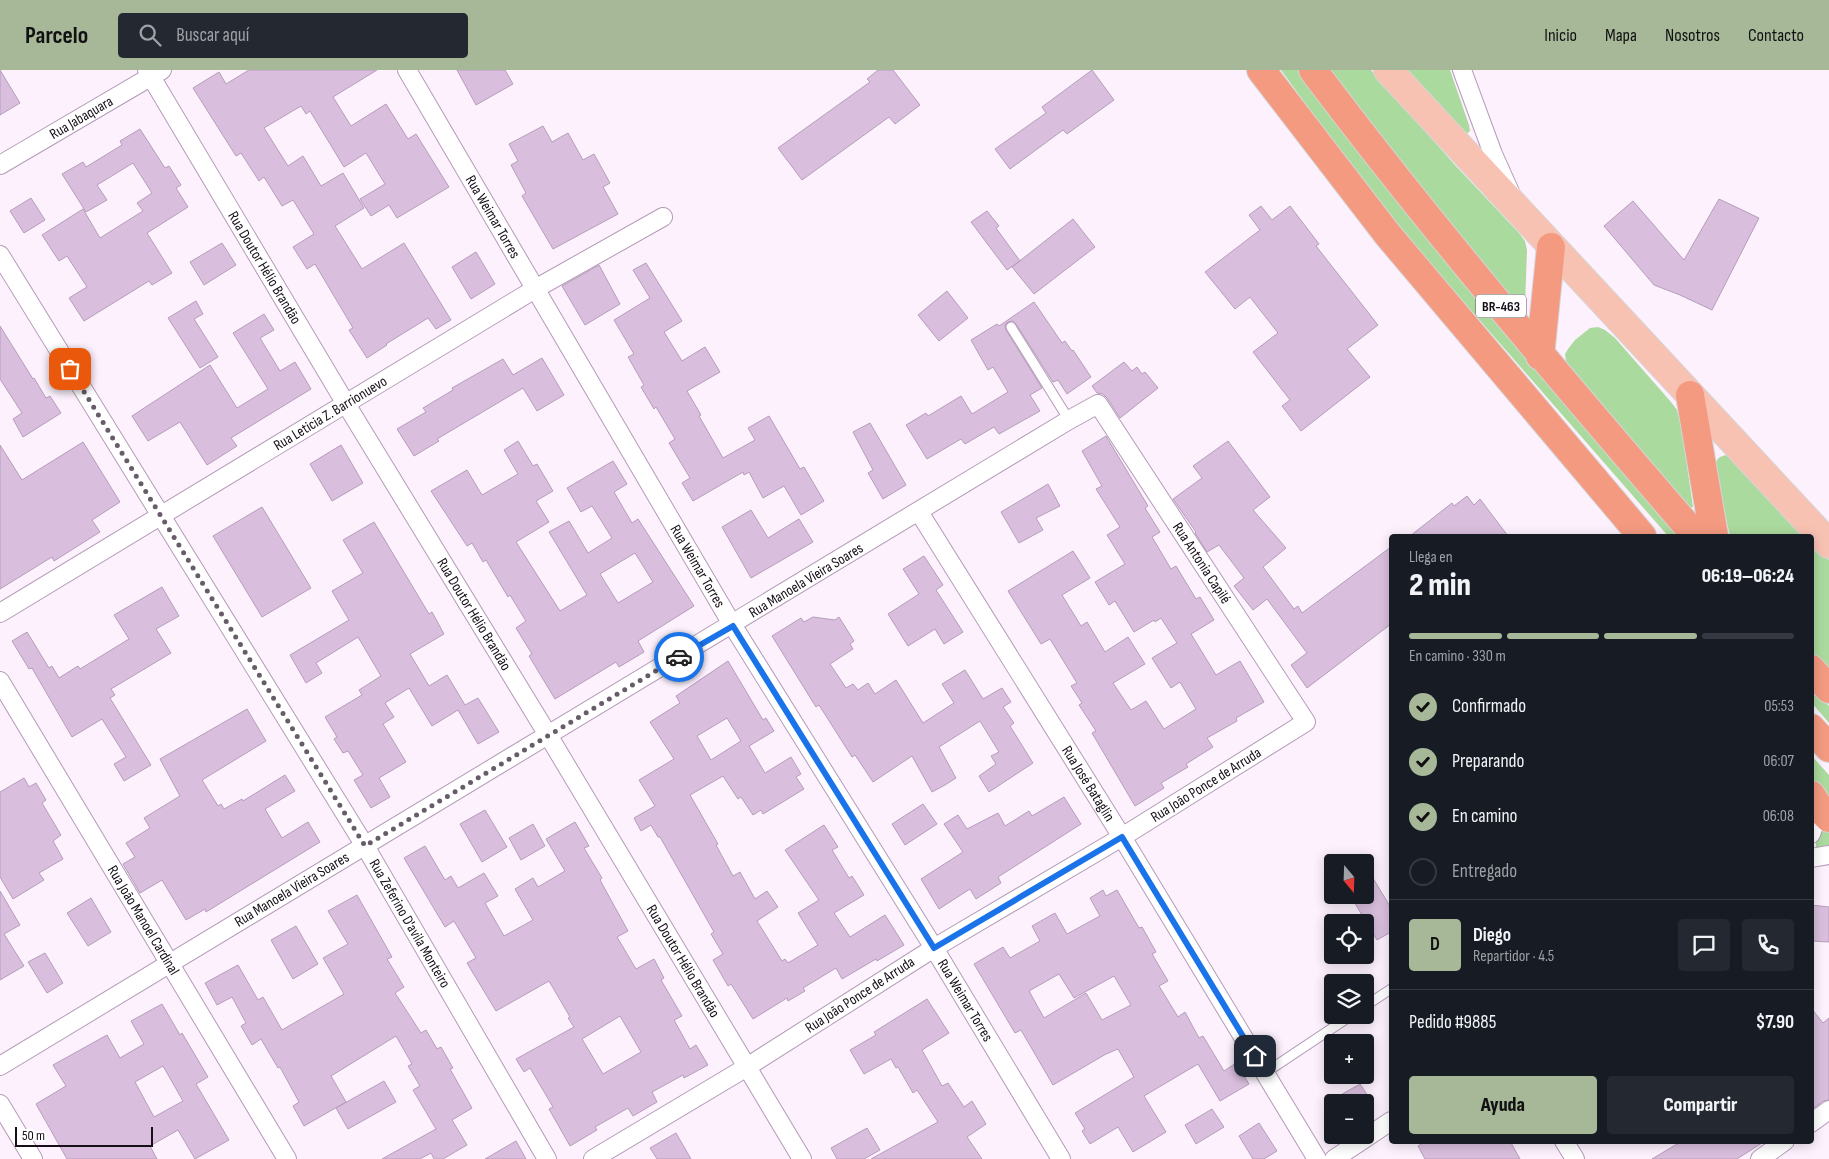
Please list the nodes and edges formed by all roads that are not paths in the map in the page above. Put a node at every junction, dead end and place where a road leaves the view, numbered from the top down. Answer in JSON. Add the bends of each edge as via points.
{"nodes":[{"id":1,"x":406,"y":70,"type":"edge"},
{"id":2,"x":1261,"y":70,"type":"edge"},
{"id":3,"x":1314,"y":70,"type":"edge"},
{"id":4,"x":1388,"y":70,"type":"edge"},
{"id":5,"x":1462,"y":70,"type":"edge"},
{"id":6,"x":153,"y":72,"type":"edge"},
{"id":7,"x":0,"y":165,"type":"edge"},
{"id":8,"x":1520,"y":213,"type":"junction"},
{"id":9,"x":663,"y":217,"type":"dead end"},
{"id":10,"x":1551,"y":247,"type":"junction"},
{"id":11,"x":0,"y":255,"type":"edge"},
{"id":12,"x":536,"y":289,"type":"junction"},
{"id":13,"x":1011,"y":327,"type":"dead end"},
{"id":14,"x":1540,"y":356,"type":"junction"},
{"id":15,"x":1690,"y":395,"type":"junction"},
{"id":16,"x":346,"y":404,"type":"junction"},
{"id":17,"x":1098,"y":404,"type":"joint"},
{"id":18,"x":1069,"y":420,"type":"junction"},
{"id":19,"x":919,"y":512,"type":"junction"},
{"id":20,"x":161,"y":516,"type":"junction"},
{"id":21,"x":1640,"y":534,"type":"edge"},
{"id":22,"x":1694,"y":534,"type":"edge"},
{"id":23,"x":1714,"y":534,"type":"edge"},
{"id":24,"x":1829,"y":544,"type":"edge"},
{"id":25,"x":0,"y":613,"type":"edge"},
{"id":26,"x":733,"y":626,"type":"junction"},
{"id":27,"x":1814,"y":672,"type":"edge"},
{"id":28,"x":0,"y":681,"type":"edge"},
{"id":29,"x":1829,"y":690,"type":"edge"},
{"id":30,"x":1306,"y":722,"type":"joint"},
{"id":31,"x":1814,"y":731,"type":"edge"},
{"id":32,"x":548,"y":735,"type":"junction"},
{"id":33,"x":1829,"y":748,"type":"edge"},
{"id":34,"x":1122,"y":837,"type":"junction"},
{"id":35,"x":365,"y":846,"type":"junction"},
{"id":36,"x":1829,"y":855,"type":"edge"},
{"id":37,"x":1814,"y":858,"type":"edge"},
{"id":38,"x":934,"y":948,"type":"junction"},
{"id":39,"x":170,"y":962,"type":"junction"},
{"id":40,"x":1389,"y":990,"type":"edge"},
{"id":41,"x":1374,"y":1000,"type":"edge"},
{"id":42,"x":1338,"y":1024,"type":"edge"},
{"id":43,"x":0,"y":1066,"type":"edge"},
{"id":44,"x":747,"y":1067,"type":"junction"},
{"id":45,"x":1265,"y":1073,"type":"junction"},
{"id":46,"x":0,"y":1104,"type":"edge"},
{"id":47,"x":1829,"y":1110,"type":"edge"},
{"id":48,"x":1814,"y":1121,"type":"edge"},
{"id":49,"x":1389,"y":1122,"type":"edge"},
{"id":50,"x":1566,"y":1144,"type":"edge"},
{"id":51,"x":1781,"y":1144,"type":"edge"},
{"id":52,"x":32,"y":1159,"type":"edge"},
{"id":53,"x":287,"y":1159,"type":"edge"},
{"id":54,"x":547,"y":1159,"type":"edge"},
{"id":55,"x":593,"y":1159,"type":"edge"},
{"id":56,"x":802,"y":1159,"type":"edge"},
{"id":57,"x":1060,"y":1159,"type":"edge"},
{"id":58,"x":1317,"y":1159,"type":"edge"},
{"id":59,"x":1334,"y":1159,"type":"edge"},
{"id":60,"x":1575,"y":1159,"type":"edge"},
{"id":61,"x":1760,"y":1159,"type":"edge"}],
"edges":[{"from":1,"to":12,"type":"street","name":"Rua Weimar Torres"},
{"from":2,"to":21,"type":"highway","number":"BR-463","via":[[1388,235]]},
{"from":3,"to":14,"type":"highway","number":"BR-463"},
{"from":4,"to":8,"type":"main road"},
{"from":5,"to":8,"type":"street","via":[[1493,154]]},
{"from":6,"to":7,"type":"street","name":"Rua Jabaquara"},
{"from":6,"to":16,"type":"street","name":"Rua Doutor Hélio Brandão"},
{"from":8,"to":10,"type":"main road"},
{"from":9,"to":12,"type":"street","name":"Rua Leticia Z. Barrionuevo"},
{"from":10,"to":14,"type":"highway"},
{"from":10,"to":15,"type":"main road"},
{"from":11,"to":20,"type":"street","name":"Rua Zeferino D'avila Monteiro"},
{"from":12,"to":16,"type":"street","name":"Rua Leticia Z. Barrionuevo"},
{"from":12,"to":26,"type":"street","name":"Rua Weimar Torres"},
{"from":13,"to":18,"type":"lane"},
{"from":14,"to":22,"type":"highway","number":"BR-463"},
{"from":15,"to":23,"type":"highway"},
{"from":15,"to":24,"type":"main road"},
{"from":16,"to":20,"type":"street","name":"Rua Leticia Z. Barrionuevo"},
{"from":16,"to":32,"type":"street","name":"Rua Doutor Hélio Brandão"},
{"from":17,"to":18,"type":"street","name":"Rua Manoela Vieira Soares"},
{"from":17,"to":30,"type":"street","name":"Rua Antonia Capilé"},
{"from":18,"to":19,"type":"street","name":"Rua Manoela Vieira Soares"},
{"from":19,"to":26,"type":"street","name":"Rua Manoela Vieira Soares"},
{"from":19,"to":34,"type":"street","name":"Rua José Bataglin"},
{"from":20,"to":25,"type":"street","name":"Rua Leticia Z. Barrionuevo"},
{"from":20,"to":35,"type":"street","name":"Rua Zeferino D'avila Monteiro"},
{"from":26,"to":32,"type":"street","name":"Rua Manoela Vieira Soares"},
{"from":26,"to":38,"type":"street","name":"Rua Weimar Torres"},
{"from":27,"to":29,"type":"highway"},
{"from":28,"to":39,"type":"street","name":"Rua João Manoel Cardinal"},
{"from":30,"to":34,"type":"street","name":"Rua João Ponce de Arruda"},
{"from":31,"to":33,"type":"highway"},
{"from":32,"to":35,"type":"street","name":"Rua Manoela Vieira Soares"},
{"from":32,"to":44,"type":"street","name":"Rua Doutor Hélio Brandão"},
{"from":34,"to":38,"type":"street","name":"Rua João Ponce de Arruda"},
{"from":34,"to":45,"type":"street","name":"Rua José Bataglin"},
{"from":35,"to":39,"type":"street","name":"Rua Manoela Vieira Soares"},
{"from":35,"to":54,"type":"street","name":"Rua Zeferino D'avila Monteiro"},
{"from":36,"to":37,"type":"street"},
{"from":38,"to":44,"type":"street","name":"Rua João Ponce de Arruda"},
{"from":38,"to":57,"type":"street","name":"Rua Weimar Torres"},
{"from":39,"to":43,"type":"street","name":"Rua Manoela Vieira Soares"},
{"from":39,"to":53,"type":"street","name":"Rua João Manoel Cardinal"},
{"from":40,"to":41,"type":"lane"},
{"from":42,"to":45,"type":"lane"},
{"from":44,"to":55,"type":"street","name":"Rua João Ponce de Arruda"},
{"from":44,"to":56,"type":"street","name":"Rua Doutor Hélio Brandão"},
{"from":45,"to":58,"type":"street","name":"Rua José Bataglin"},
{"from":46,"to":52,"type":"street"},
{"from":47,"to":48,"type":"street"},
{"from":49,"to":59,"type":"street"},
{"from":50,"to":60,"type":"street"},
{"from":51,"to":61,"type":"street"}]}
